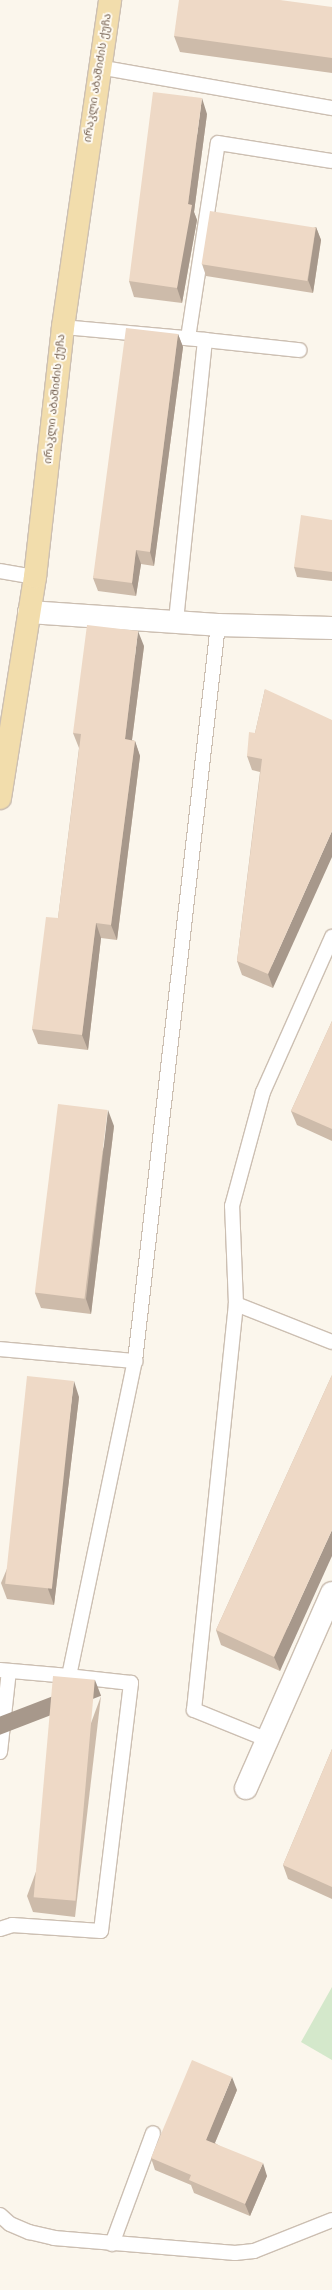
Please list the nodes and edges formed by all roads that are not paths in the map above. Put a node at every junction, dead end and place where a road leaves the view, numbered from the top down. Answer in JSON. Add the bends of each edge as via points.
{"nodes":[{"id":1,"x":110,"y":0,"type":"edge"},
{"id":2,"x":99,"y":68,"type":"junction"},
{"id":3,"x":332,"y":108,"type":"edge"},
{"id":4,"x":332,"y":161,"type":"edge"},
{"id":5,"x":63,"y":327,"type":"junction"},
{"id":6,"x":188,"y":338,"type":"junction"},
{"id":7,"x":205,"y":340,"type":"junction"},
{"id":8,"x":299,"y":350,"type":"dead end"},
{"id":9,"x":0,"y":571,"type":"edge"},
{"id":10,"x":35,"y":577,"type":"junction"},
{"id":11,"x":29,"y":612,"type":"junction"},
{"id":12,"x":176,"y":622,"type":"junction"},
{"id":13,"x":218,"y":625,"type":"junction"},
{"id":14,"x":332,"y":628,"type":"edge"},
{"id":15,"x":0,"y":798,"type":"edge"},
{"id":16,"x":332,"y":938,"type":"edge"},
{"id":17,"x":236,"y":1304,"type":"junction"},
{"id":18,"x":332,"y":1342,"type":"edge"},
{"id":19,"x":0,"y":1350,"type":"edge"},
{"id":20,"x":135,"y":1361,"type":"junction"},
{"id":21,"x":332,"y":1593,"type":"edge"},
{"id":22,"x":4,"y":1670,"type":"edge"},
{"id":23,"x":69,"y":1676,"type":"junction"},
{"id":24,"x":268,"y":1740,"type":"junction"},
{"id":25,"x":0,"y":1752,"type":"edge"},
{"id":26,"x":246,"y":1788,"type":"dead end"},
{"id":27,"x":0,"y":1929,"type":"edge"},
{"id":28,"x":153,"y":2133,"type":"dead end"},
{"id":29,"x":0,"y":2215,"type":"edge"},
{"id":30,"x":332,"y":2220,"type":"edge"},
{"id":31,"x":112,"y":2244,"type":"junction"}],
"edges":[{"from":1,"to":2,"type":"main road","name":"ირაკლი აბაშიძის ქუჩა"},
{"from":2,"to":3,"type":"lane"},
{"from":2,"to":5,"type":"main road","name":"ირაკლი აბაშიძის ქუჩა"},
{"from":4,"to":6,"type":"lane","via":[[218,143]]},
{"from":5,"to":6,"type":"lane"},
{"from":5,"to":10,"type":"main road","name":"ირაკლი აბაშიძის ქუჩა"},
{"from":6,"to":7,"type":"lane"},
{"from":7,"to":8,"type":"lane"},
{"from":7,"to":12,"type":"lane"},
{"from":9,"to":10,"type":"lane"},
{"from":10,"to":11,"type":"main road","name":"ირაკლი აბაშიძის ქუჩა"},
{"from":11,"to":12,"type":"street"},
{"from":11,"to":15,"type":"main road","name":"ირაკლი აბაშიძის ქუჩა"},
{"from":12,"to":13,"type":"street"},
{"from":13,"to":14,"type":"street"},
{"from":13,"to":20,"type":"lane"},
{"from":16,"to":17,"type":"lane","via":[[263,1092],[232,1206]]},
{"from":17,"to":18,"type":"lane"},
{"from":17,"to":24,"type":"lane","via":[[194,1710]]},
{"from":19,"to":20,"type":"lane"},
{"from":20,"to":23,"type":"lane"},
{"from":21,"to":24,"type":"street"},
{"from":22,"to":23,"type":"lane"},
{"from":22,"to":25,"type":"lane"},
{"from":23,"to":27,"type":"lane","via":[[131,1683],[101,1931],[12,1926]]},
{"from":24,"to":26,"type":"street"},
{"from":28,"to":31,"type":"lane"},
{"from":29,"to":31,"type":"lane","via":[[10,2224],[35,2234]]},
{"from":30,"to":31,"type":"lane","via":[[254,2251],[235,2253]]}]}
